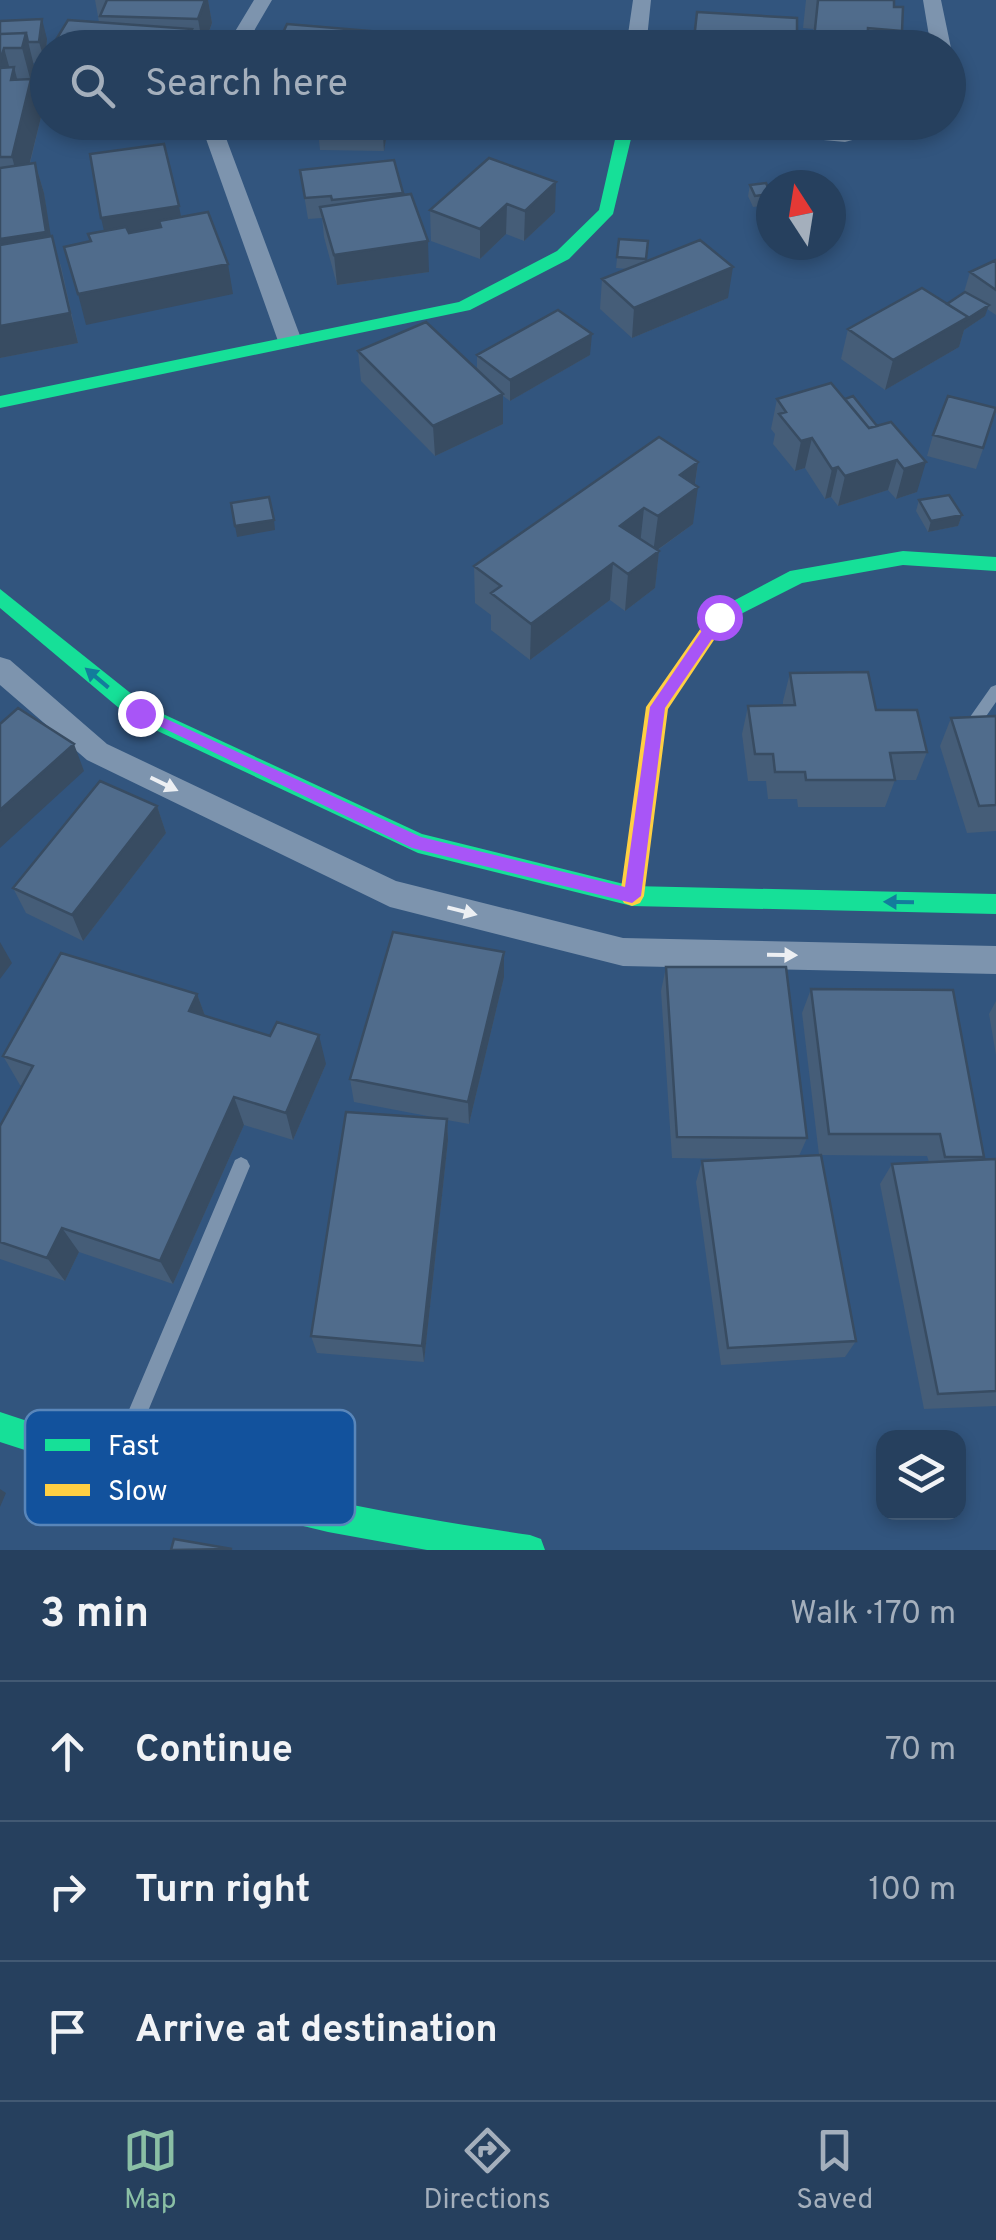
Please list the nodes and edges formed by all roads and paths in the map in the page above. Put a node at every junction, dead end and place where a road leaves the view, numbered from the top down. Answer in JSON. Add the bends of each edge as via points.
{"nodes":[{"id":1,"x":263,"y":0,"type":"edge"},
{"id":2,"x":642,"y":0,"type":"edge"},
{"id":3,"x":932,"y":0,"type":"edge"},
{"id":4,"x":245,"y":30,"type":"edge"},
{"id":5,"x":638,"y":30,"type":"edge"},
{"id":6,"x":938,"y":30,"type":"edge"},
{"id":7,"x":217,"y":140,"type":"edge"},
{"id":8,"x":623,"y":140,"type":"edge"},
{"id":9,"x":290,"y":341,"type":"junction"},
{"id":10,"x":0,"y":402,"type":"edge"},
{"id":11,"x":996,"y":564,"type":"edge"},
{"id":12,"x":0,"y":598,"type":"edge"},
{"id":13,"x":0,"y":668,"type":"edge"},
{"id":14,"x":996,"y":692,"type":"edge"},
{"id":15,"x":968,"y":731,"type":"edge"},
{"id":16,"x":632,"y":896,"type":"junction"},
{"id":17,"x":996,"y":904,"type":"edge"},
{"id":18,"x":996,"y":960,"type":"edge"},
{"id":19,"x":241,"y":1166,"type":"dead end"},
{"id":20,"x":139,"y":1410,"type":"edge"},
{"id":21,"x":0,"y":1428,"type":"edge"},
{"id":22,"x":25,"y":1436,"type":"edge"},
{"id":23,"x":355,"y":1521,"type":"edge"},
{"id":24,"x":530,"y":1550,"type":"edge"}],
"edges":[{"from":1,"to":4,"type":"street"},
{"from":2,"to":5,"type":"street"},
{"from":3,"to":6,"type":"street"},
{"from":7,"to":9,"type":"street"},
{"from":8,"to":9,"type":"street","via":[[608,212],[563,255],[464,306],[387,328]]},
{"from":9,"to":10,"type":"street"},
{"from":11,"to":16,"type":"street","via":[[903,558],[797,576],[719,617],[658,707]]},
{"from":16,"to":12,"type":"street","one_way":true,"via":[[418,843],[140,713]]},
{"from":13,"to":18,"type":"street","one_way":true,"via":[[98,752],[390,893],[623,952]]},
{"from":14,"to":15,"type":"lane"},
{"from":17,"to":16,"type":"street","one_way":true},
{"from":19,"to":20,"type":"lane"},
{"from":21,"to":22,"type":"street"},
{"from":23,"to":24,"type":"street"}]}
